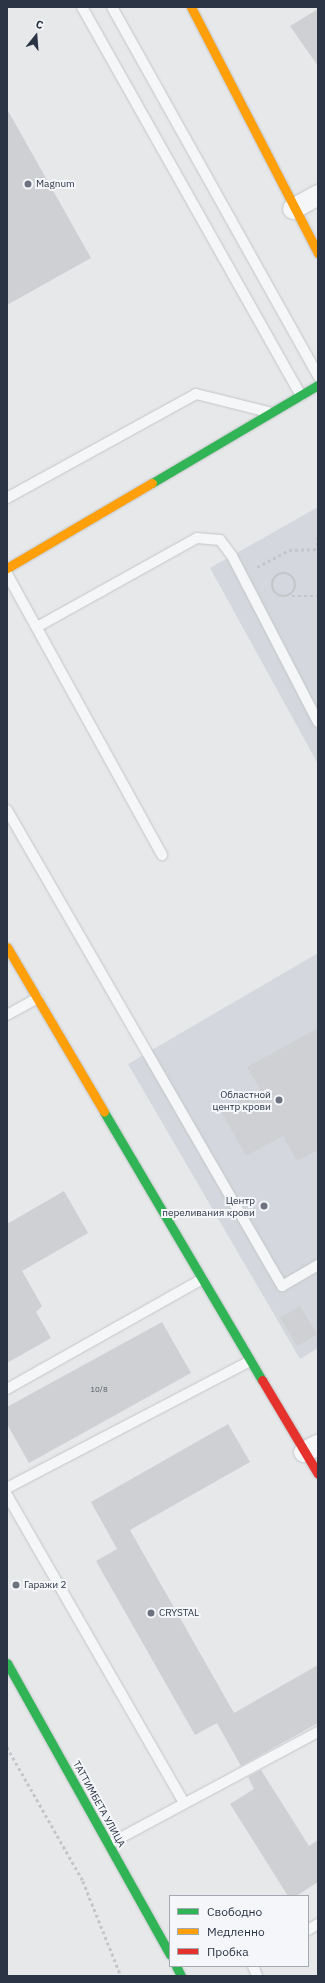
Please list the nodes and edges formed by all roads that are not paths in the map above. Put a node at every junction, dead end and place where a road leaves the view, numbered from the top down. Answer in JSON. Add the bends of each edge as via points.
{"nodes":[{"id":1,"x":82,"y":7,"type":"edge"},
{"id":2,"x":112,"y":7,"type":"edge"},
{"id":3,"x":191,"y":7,"type":"edge"},
{"id":4,"x":318,"y":195,"type":"edge"},
{"id":5,"x":293,"y":209,"type":"junction"},
{"id":6,"x":318,"y":253,"type":"edge"},
{"id":7,"x":318,"y":376,"type":"edge"},
{"id":8,"x":318,"y":385,"type":"edge"},
{"id":9,"x":301,"y":395,"type":"junction"},
{"id":10,"x":272,"y":413,"type":"junction"},
{"id":11,"x":7,"y":498,"type":"edge"},
{"id":12,"x":7,"y":568,"type":"edge"},
{"id":13,"x":7,"y":574,"type":"edge"},
{"id":14,"x":37,"y":627,"type":"junction"},
{"id":15,"x":318,"y":722,"type":"edge"},
{"id":16,"x":7,"y":810,"type":"edge"},
{"id":17,"x":162,"y":855,"type":"dead end"},
{"id":18,"x":7,"y":947,"type":"edge"},
{"id":19,"x":38,"y":998,"type":"junction"},
{"id":20,"x":7,"y":1015,"type":"edge"},
{"id":21,"x":318,"y":1265,"type":"edge"},
{"id":22,"x":202,"y":1279,"type":"junction"},
{"id":23,"x":250,"y":1361,"type":"junction"},
{"id":24,"x":7,"y":1389,"type":"edge"},
{"id":25,"x":311,"y":1448,"type":"edge"},
{"id":26,"x":318,"y":1474,"type":"edge"},
{"id":27,"x":7,"y":1488,"type":"edge"},
{"id":28,"x":7,"y":1496,"type":"edge"},
{"id":29,"x":8,"y":1667,"type":"edge"},
{"id":30,"x":318,"y":1732,"type":"edge"},
{"id":31,"x":184,"y":1803,"type":"junction"},
{"id":32,"x":109,"y":1844,"type":"junction"},
{"id":33,"x":318,"y":1924,"type":"edge"},
{"id":34,"x":309,"y":1929,"type":"edge"},
{"id":35,"x":169,"y":1953,"type":"edge"},
{"id":36,"x":176,"y":1967,"type":"edge"},
{"id":37,"x":181,"y":1976,"type":"edge"}],
"edges":[{"from":1,"to":9,"type":"lane"},
{"from":2,"to":7,"type":"lane"},
{"from":3,"to":5,"type":"street"},
{"from":4,"to":5,"type":"street"},
{"from":5,"to":6,"type":"street"},
{"from":8,"to":9,"type":"street"},
{"from":9,"to":10,"type":"street"},
{"from":10,"to":11,"type":"lane","via":[[196,394]]},
{"from":10,"to":12,"type":"street"},
{"from":13,"to":14,"type":"lane"},
{"from":14,"to":15,"type":"lane","via":[[197,538],[220,540],[232,556]]},
{"from":14,"to":17,"type":"lane"},
{"from":16,"to":21,"type":"lane","via":[[282,1286]]},
{"from":18,"to":19,"type":"street"},
{"from":19,"to":20,"type":"lane"},
{"from":19,"to":22,"type":"street"},
{"from":22,"to":23,"type":"street"},
{"from":22,"to":24,"type":"lane"},
{"from":23,"to":25,"type":"street"},
{"from":23,"to":27,"type":"lane"},
{"from":25,"to":26,"type":"street"},
{"from":28,"to":31,"type":"lane"},
{"from":29,"to":32,"type":"street","name":"ТАТТИМБЕТА УЛИЦА"},
{"from":30,"to":31,"type":"lane"},
{"from":31,"to":32,"type":"lane"},
{"from":32,"to":35,"type":"street","name":"ТАТТИМБЕТА УЛИЦА"},
{"from":33,"to":34,"type":"lane"},
{"from":36,"to":37,"type":"street"}]}
